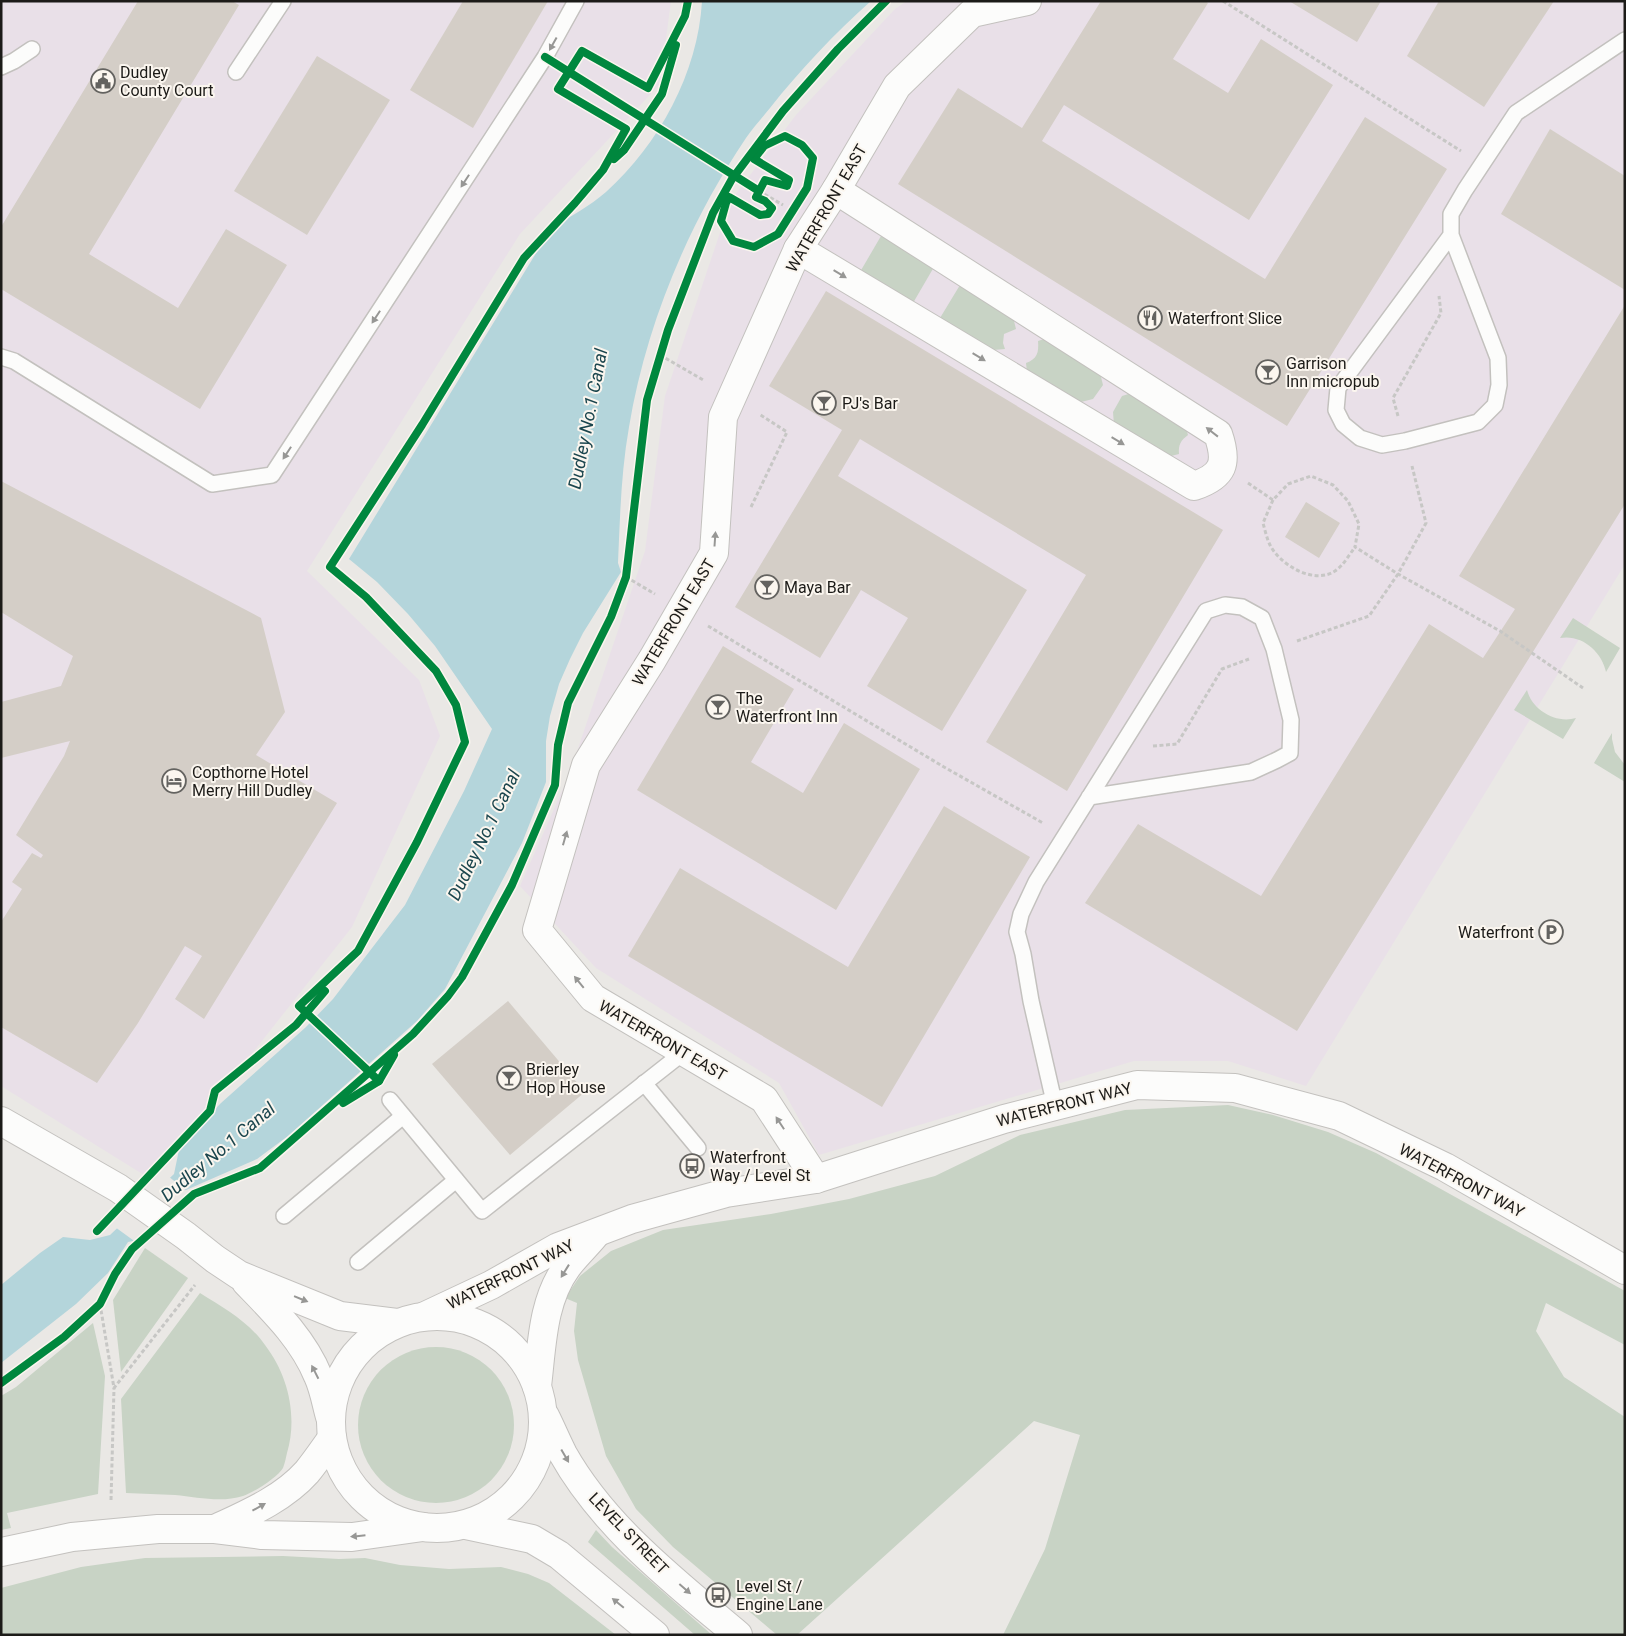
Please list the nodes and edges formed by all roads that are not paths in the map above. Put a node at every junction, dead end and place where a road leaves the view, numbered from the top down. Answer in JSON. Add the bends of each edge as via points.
{"nodes":[{"id":1,"x":283,"y":1,"type":"edge"},
{"id":2,"x":576,"y":1,"type":"edge"},
{"id":3,"x":1027,"y":1,"type":"edge"},
{"id":4,"x":1625,"y":40,"type":"edge"},
{"id":5,"x":32,"y":49,"type":"dead end"},
{"id":6,"x":1,"y":67,"type":"edge"},
{"id":7,"x":236,"y":72,"type":"dead end"},
{"id":8,"x":836,"y":190,"type":"junction"},
{"id":9,"x":1451,"y":235,"type":"junction"},
{"id":10,"x":798,"y":249,"type":"junction"},
{"id":11,"x":1,"y":357,"type":"edge"},
{"id":12,"x":1089,"y":797,"type":"junction"},
{"id":13,"x":684,"y":1052,"type":"junction"},
{"id":14,"x":644,"y":1083,"type":"junction"},
{"id":15,"x":390,"y":1100,"type":"dead end"},
{"id":16,"x":1055,"y":1106,"type":"junction"},
{"id":17,"x":403,"y":1116,"type":"junction"},
{"id":18,"x":1,"y":1121,"type":"edge"},
{"id":19,"x":698,"y":1148,"type":"dead end"},
{"id":20,"x":816,"y":1179,"type":"junction"},
{"id":21,"x":456,"y":1180,"type":"junction"},
{"id":22,"x":284,"y":1216,"type":"dead end"},
{"id":23,"x":596,"y":1234,"type":"junction"},
{"id":24,"x":358,"y":1262,"type":"dead end"},
{"id":25,"x":1625,"y":1270,"type":"edge"},
{"id":26,"x":240,"y":1275,"type":"junction"},
{"id":27,"x":425,"y":1316,"type":"junction"},
{"id":28,"x":398,"y":1323,"type":"junction"},
{"id":29,"x":540,"y":1399,"type":"junction"},
{"id":30,"x":331,"y":1428,"type":"junction"},
{"id":31,"x":466,"y":1525,"type":"junction"},
{"id":32,"x":215,"y":1528,"type":"junction"},
{"id":33,"x":424,"y":1528,"type":"junction"},
{"id":34,"x":1,"y":1552,"type":"edge"},
{"id":35,"x":655,"y":1635,"type":"edge"},
{"id":36,"x":738,"y":1635,"type":"edge"}],
"edges":[{"from":1,"to":7,"type":"lane"},
{"from":2,"to":11,"type":"lane","one_way":true,"via":[[545,57],[272,475],[212,484],[14,361]]},
{"from":3,"to":8,"type":"street","name":"WATERFRONT EAST","via":[[972,13],[897,86]]},
{"from":4,"to":9,"type":"lane","via":[[1516,113],[1451,214]]},
{"from":5,"to":6,"type":"lane"},
{"from":8,"to":10,"type":"street","name":"WATERFRONT EAST"},
{"from":10,"to":8,"type":"street","one_way":true,"via":[[1194,486],[1208,481],[1223,466],[1224,451],[1218,434]]},
{"from":9,"to":9,"type":"lane","via":[[1498,358],[1499,385],[1495,405],[1478,422],[1405,441],[1382,445],[1360,438],[1343,424],[1336,410],[1338,388]]},
{"from":13,"to":10,"type":"street","name":"WATERFRONT EAST","one_way":true,"via":[[592,998],[536,930],[586,765],[714,553],[723,417]]},
{"from":12,"to":12,"type":"lane","via":[[1206,611],[1225,605],[1242,607],[1262,618],[1274,649],[1291,720],[1290,752],[1252,772]]},
{"from":12,"to":16,"type":"lane","via":[[1036,882],[1021,914],[1017,932]]},
{"from":13,"to":14,"type":"lane"},
{"from":20,"to":13,"type":"street","name":"WATERFRONT EAST","one_way":true,"via":[[764,1099]]},
{"from":14,"to":19,"type":"lane"},
{"from":14,"to":21,"type":"lane","via":[[482,1211]]},
{"from":15,"to":17,"type":"lane"},
{"from":16,"to":20,"type":"street","name":"WATERFRONT WAY","via":[[1004,1118]]},
{"from":16,"to":25,"type":"street","name":"WATERFRONT WAY","via":[[1137,1085],[1235,1088],[1340,1116],[1445,1167]]},
{"from":17,"to":21,"type":"lane"},
{"from":17,"to":22,"type":"lane"},
{"from":18,"to":26,"type":"street","via":[[118,1188]]},
{"from":20,"to":23,"type":"street","name":"WATERFRONT WAY","via":[[726,1192],[632,1219]]},
{"from":21,"to":24,"type":"lane"},
{"from":23,"to":27,"type":"street","name":"WATERFRONT WAY","via":[[558,1247],[491,1285]]},
{"from":23,"to":29,"type":"street","name":"WATERFRONT WAY","one_way":true,"via":[[566,1267],[552,1292],[546,1311]]},
{"from":26,"to":28,"type":"street","one_way":true,"via":[[340,1316]]},
{"from":30,"to":26,"type":"street","one_way":true,"via":[[318,1376],[298,1340]]},
{"from":27,"to":28,"type":"street"},
{"from":27,"to":29,"type":"street","name":"LEVEL STREET","via":[[449,1316],[472,1321],[494,1331],[527,1364]]},
{"from":28,"to":30,"type":"street","via":[[376,1335],[348,1364],[335,1394]]},
{"from":29,"to":31,"type":"street","name":"WATERFRONT WAY","via":[[543,1442],[533,1470],[516,1494],[493,1513]]},
{"from":29,"to":36,"type":"street","name":"LEVEL STREET","one_way":true,"via":[[563,1454],[603,1510],[654,1562]]},
{"from":32,"to":30,"type":"street","one_way":true,"via":[[281,1495],[306,1473]]},
{"from":30,"to":33,"type":"street","via":[[340,1464],[354,1488],[373,1507],[397,1521]]},
{"from":31,"to":33,"type":"street"},
{"from":35,"to":31,"type":"street","one_way":true,"via":[[559,1555],[532,1539]]},
{"from":33,"to":32,"type":"street","one_way":true,"via":[[352,1537],[262,1535]]},
{"from":32,"to":34,"type":"street","via":[[158,1529],[72,1537]]}]}
